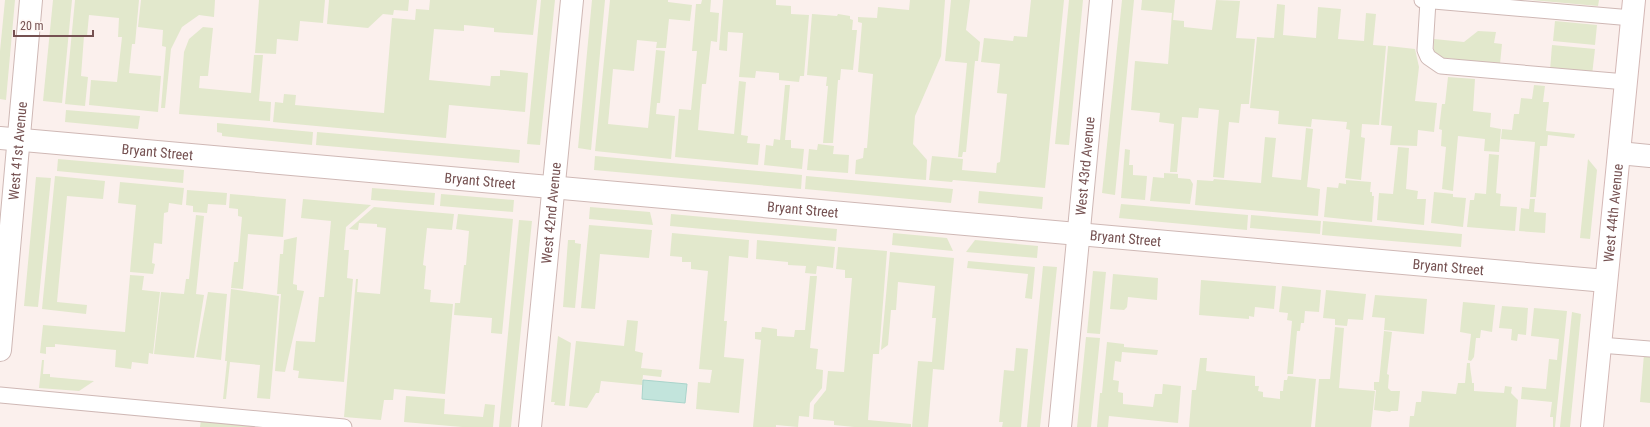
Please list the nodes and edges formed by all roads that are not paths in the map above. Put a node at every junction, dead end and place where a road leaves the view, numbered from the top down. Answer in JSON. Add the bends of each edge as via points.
{"nodes":[{"id":1,"x":31,"y":0,"type":"edge"},
{"id":2,"x":572,"y":0,"type":"edge"},
{"id":3,"x":1101,"y":0,"type":"edge"},
{"id":4,"x":1422,"y":0,"type":"edge"},
{"id":5,"x":1428,"y":0,"type":"edge"},
{"id":6,"x":1633,"y":9,"type":"edge"},
{"id":7,"x":1626,"y":82,"type":"junction"},
{"id":8,"x":9,"y":139,"type":"edge"},
{"id":9,"x":1619,"y":153,"type":"junction"},
{"id":10,"x":1650,"y":156,"type":"edge"},
{"id":11,"x":554,"y":188,"type":"junction"},
{"id":12,"x":1078,"y":234,"type":"junction"},
{"id":13,"x":1606,"y":281,"type":"junction"},
{"id":14,"x":0,"y":339,"type":"edge"},
{"id":15,"x":1600,"y":345,"type":"junction"},
{"id":16,"x":1650,"y":349,"type":"edge"},
{"id":17,"x":0,"y":395,"type":"edge"},
{"id":18,"x":192,"y":420,"type":"edge"},
{"id":19,"x":298,"y":425,"type":"edge"},
{"id":20,"x":344,"y":427,"type":"edge"},
{"id":21,"x":530,"y":427,"type":"edge"},
{"id":22,"x":1060,"y":427,"type":"edge"},
{"id":23,"x":1592,"y":427,"type":"edge"}],
"edges":[{"from":1,"to":8,"type":"street","name":"West 41st Avenue"},
{"from":2,"to":11,"type":"street","name":"West 42nd Avenue"},
{"from":3,"to":12,"type":"street","name":"West 43rd Avenue"},
{"from":4,"to":5,"type":"lane"},
{"from":5,"to":6,"type":"lane"},
{"from":5,"to":7,"type":"lane","via":[[1425,50],[1428,57],[1441,66]]},
{"from":6,"to":7,"type":"street","name":"West 44th Avenue"},
{"from":7,"to":9,"type":"street","name":"West 44th Avenue"},
{"from":8,"to":11,"type":"street","name":"Bryant Street"},
{"from":8,"to":14,"type":"street","name":"West 41st Avenue"},
{"from":9,"to":10,"type":"street"},
{"from":9,"to":13,"type":"street","name":"West 44th Avenue"},
{"from":11,"to":12,"type":"street","name":"Bryant Street"},
{"from":11,"to":21,"type":"street","name":"West 42nd Avenue"},
{"from":12,"to":13,"type":"street","name":"Bryant Street"},
{"from":12,"to":22,"type":"street","name":"West 43rd Avenue"},
{"from":13,"to":15,"type":"street","name":"West 44th Avenue"},
{"from":15,"to":16,"type":"lane"},
{"from":15,"to":23,"type":"street","name":"West 44th Avenue"},
{"from":17,"to":18,"type":"lane"},
{"from":18,"to":19,"type":"lane"},
{"from":19,"to":20,"type":"lane"}]}
